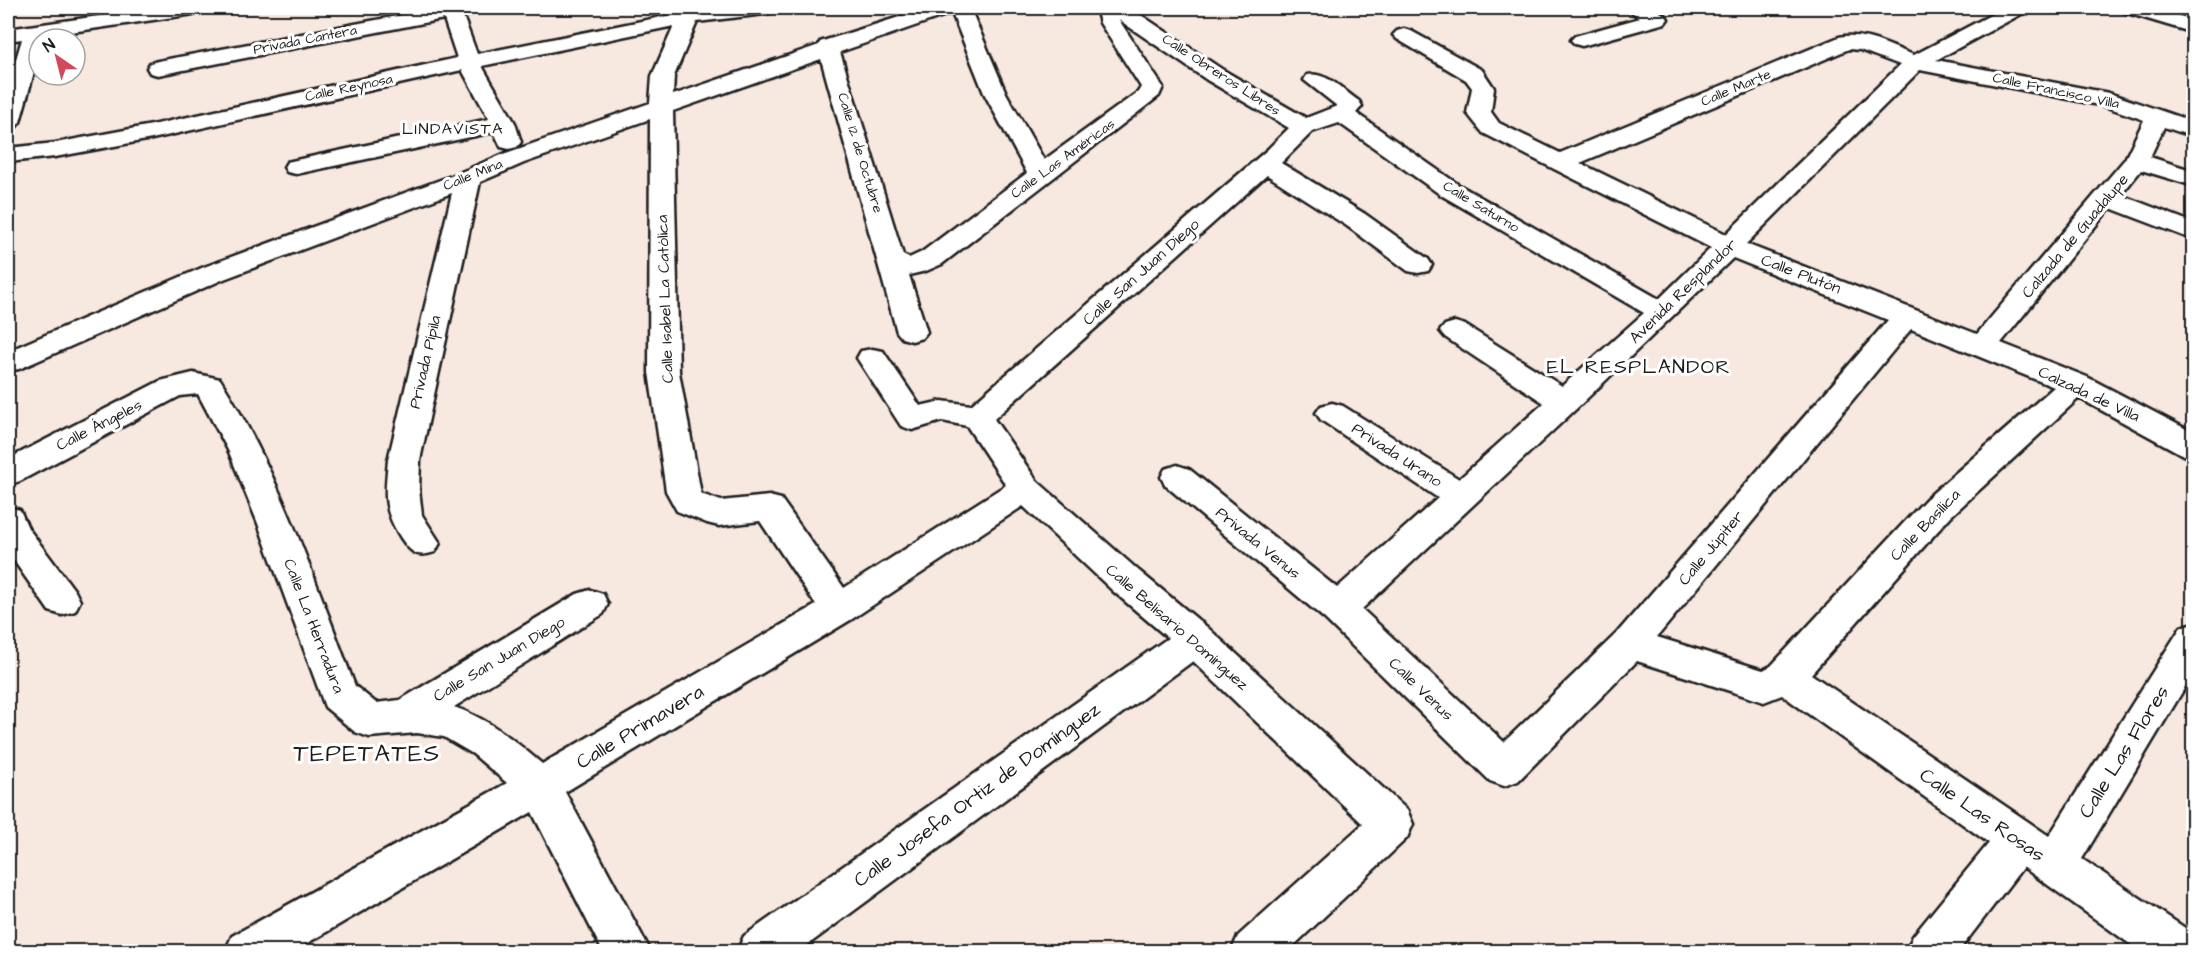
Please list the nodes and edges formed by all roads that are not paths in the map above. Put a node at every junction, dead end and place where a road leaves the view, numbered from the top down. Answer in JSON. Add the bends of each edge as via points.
{"nodes":[{"id":1,"x":194,"y":8,"type":"edge"},
{"id":2,"x":765,"y":8,"type":"edge"},
{"id":3,"x":946,"y":8,"type":"edge"},
{"id":4,"x":960,"y":8,"type":"edge"},
{"id":5,"x":1106,"y":8,"type":"edge"},
{"id":6,"x":1636,"y":8,"type":"edge"},
{"id":7,"x":2018,"y":8,"type":"edge"},
{"id":8,"x":2131,"y":8,"type":"edge"},
{"id":9,"x":458,"y":9,"type":"edge"},
{"id":10,"x":692,"y":12,"type":"edge"},
{"id":11,"x":63,"y":27,"type":"edge"},
{"id":12,"x":2193,"y":27,"type":"edge"},
{"id":13,"x":27,"y":32,"type":"edge"},
{"id":14,"x":8,"y":35,"type":"edge"},
{"id":15,"x":1404,"y":35,"type":"dead end"},
{"id":16,"x":1582,"y":40,"type":"dead end"},
{"id":17,"x":828,"y":47,"type":"junction"},
{"id":18,"x":27,"y":58,"type":"edge"},
{"id":19,"x":469,"y":63,"type":"junction"},
{"id":20,"x":1915,"y":63,"type":"junction"},
{"id":21,"x":158,"y":68,"type":"dead end"},
{"id":22,"x":1315,"y":80,"type":"dead end"},
{"id":23,"x":661,"y":105,"type":"junction"},
{"id":24,"x":1342,"y":114,"type":"junction"},
{"id":25,"x":2157,"y":117,"type":"junction"},
{"id":26,"x":8,"y":122,"type":"edge"},
{"id":27,"x":503,"y":123,"type":"junction"},
{"id":28,"x":1304,"y":127,"type":"junction"},
{"id":29,"x":2193,"y":130,"type":"edge"},
{"id":30,"x":8,"y":155,"type":"edge"},
{"id":31,"x":515,"y":158,"type":"junction"},
{"id":32,"x":2136,"y":161,"type":"junction"},
{"id":33,"x":1560,"y":162,"type":"junction"},
{"id":34,"x":1266,"y":164,"type":"junction"},
{"id":35,"x":297,"y":167,"type":"dead end"},
{"id":36,"x":1040,"y":174,"type":"junction"},
{"id":37,"x":468,"y":178,"type":"junction"},
{"id":38,"x":2193,"y":179,"type":"edge"},
{"id":39,"x":2107,"y":198,"type":"junction"},
{"id":40,"x":2193,"y":232,"type":"edge"},
{"id":41,"x":1730,"y":247,"type":"junction"},
{"id":42,"x":892,"y":260,"type":"junction"},
{"id":43,"x":1418,"y":265,"type":"dead end"},
{"id":44,"x":1662,"y":312,"type":"junction"},
{"id":45,"x":1907,"y":316,"type":"junction"},
{"id":46,"x":912,"y":332,"type":"dead end"},
{"id":47,"x":1455,"y":332,"type":"dead end"},
{"id":48,"x":1982,"y":347,"type":"junction"},
{"id":49,"x":872,"y":358,"type":"dead end"},
{"id":50,"x":8,"y":362,"type":"edge"},
{"id":51,"x":193,"y":383,"type":"joint"},
{"id":52,"x":2076,"y":384,"type":"junction"},
{"id":53,"x":1565,"y":402,"type":"junction"},
{"id":54,"x":1332,"y":413,"type":"dead end"},
{"id":55,"x":977,"y":417,"type":"junction"},
{"id":56,"x":2193,"y":447,"type":"edge"},
{"id":57,"x":8,"y":473,"type":"edge"},
{"id":58,"x":1177,"y":477,"type":"dead end"},
{"id":59,"x":1024,"y":489,"type":"junction"},
{"id":60,"x":1462,"y":497,"type":"junction"},
{"id":61,"x":8,"y":519,"type":"edge"},
{"id":62,"x":423,"y":543,"type":"dead end"},
{"id":63,"x":62,"y":601,"type":"dead end"},
{"id":64,"x":590,"y":604,"type":"dead end"},
{"id":65,"x":838,"y":609,"type":"junction"},
{"id":66,"x":1338,"y":609,"type":"junction"},
{"id":67,"x":2193,"y":638,"type":"edge"},
{"id":68,"x":1195,"y":639,"type":"junction"},
{"id":69,"x":1630,"y":644,"type":"junction"},
{"id":70,"x":1785,"y":677,"type":"junction"},
{"id":71,"x":409,"y":715,"type":"junction"},
{"id":72,"x":1504,"y":768,"type":"joint"},
{"id":73,"x":540,"y":786,"type":"junction"},
{"id":74,"x":2018,"y":840,"type":"junction"},
{"id":75,"x":2055,"y":865,"type":"junction"},
{"id":76,"x":248,"y":951,"type":"edge"},
{"id":77,"x":628,"y":951,"type":"edge"},
{"id":78,"x":760,"y":951,"type":"edge"},
{"id":79,"x":1254,"y":951,"type":"edge"},
{"id":80,"x":1929,"y":951,"type":"edge"},
{"id":81,"x":2180,"y":951,"type":"edge"}],
"edges":[{"from":1,"to":11,"type":"street"},
{"from":2,"to":10,"type":"street","name":"Calle Reynosa"},
{"from":3,"to":17,"type":"street","name":"Calle Mina"},
{"from":4,"to":36,"type":"street","via":[[995,93]]},
{"from":5,"to":28,"type":"street","name":"Calle Obreros Libres","via":[[1131,17],[1215,75]]},
{"from":5,"to":36,"type":"street","name":"Calle Las Américas","via":[[1110,23],[1152,87],[1148,96]]},
{"from":6,"to":16,"type":"street","via":[[1658,19]]},
{"from":7,"to":20,"type":"street","name":"Avenida Resplandor"},
{"from":8,"to":12,"type":"street"},
{"from":9,"to":19,"type":"street"},
{"from":9,"to":21,"type":"street","name":"Privada Cantera"},
{"from":10,"to":19,"type":"street","name":"Calle Reynosa"},
{"from":10,"to":23,"type":"street","via":[[663,76]]},
{"from":13,"to":14,"type":"street"},
{"from":15,"to":33,"type":"street","via":[[1474,75],[1483,88],[1479,113],[1491,128]]},
{"from":17,"to":23,"type":"street","name":"Calle Mina"},
{"from":17,"to":42,"type":"street","name":"Calle 12 de Octubre"},
{"from":18,"to":26,"type":"street"},
{"from":19,"to":27,"type":"street"},
{"from":19,"to":30,"type":"street","name":"Calle Reynosa","via":[[152,132]]},
{"from":20,"to":25,"type":"street","name":"Calle Francisco Villa","via":[[2109,100]]},
{"from":20,"to":33,"type":"street","name":"Calle Marte","via":[[1864,44],[1847,42]]},
{"from":20,"to":41,"type":"street","name":"Avenida Resplandor"},
{"from":22,"to":24,"type":"street","via":[[1350,106]]},
{"from":23,"to":31,"type":"street","name":"Calle Mina"},
{"from":23,"to":65,"type":"street","name":"Calle Isabel La Católica","via":[[664,372],[683,490],[689,502],[719,514],[769,508]]},
{"from":24,"to":28,"type":"street"},
{"from":24,"to":44,"type":"street","name":"Calle Saturno","via":[[1450,190]]},
{"from":25,"to":29,"type":"street","name":"Calle Francisco Villa"},
{"from":25,"to":32,"type":"street","name":"Calzada de Guadalupe"},
{"from":27,"to":31,"type":"street"},
{"from":27,"to":35,"type":"street"},
{"from":28,"to":34,"type":"street","name":"Calle San Juan Diego"},
{"from":31,"to":37,"type":"street","name":"Calle Mina"},
{"from":32,"to":38,"type":"street"},
{"from":32,"to":39,"type":"street","name":"Calzada de Guadalupe"},
{"from":33,"to":41,"type":"street","name":"Calle Plutón"},
{"from":34,"to":43,"type":"street","via":[[1356,220]]},
{"from":34,"to":55,"type":"street","name":"Calle San Juan Diego"},
{"from":36,"to":42,"type":"street","name":"Calle Las Américas","via":[[923,263],[901,267]]},
{"from":37,"to":50,"type":"street","name":"Calle Mina","via":[[214,273]]},
{"from":37,"to":62,"type":"street","name":"Privada Pípila","via":[[404,460],[405,517]]},
{"from":39,"to":40,"type":"street"},
{"from":39,"to":48,"type":"street","name":"Calzada de Guadalupe"},
{"from":41,"to":44,"type":"street","name":"Avenida Resplandor"},
{"from":41,"to":45,"type":"street","name":"Calle Plutón"},
{"from":42,"to":46,"type":"street","name":"Calle 12 de Octubre"},
{"from":44,"to":53,"type":"street","name":"Avenida Resplandor"},
{"from":45,"to":48,"type":"street","name":"Calle Plutón"},
{"from":45,"to":69,"type":"street","name":"Calle Júpiter"},
{"from":47,"to":53,"type":"street"},
{"from":48,"to":52,"type":"street","name":"Calzada de Villa"},
{"from":49,"to":55,"type":"street","via":[[912,419],[942,411]]},
{"from":51,"to":57,"type":"street","name":"Calle Ángeles","via":[[171,388]]},
{"from":51,"to":71,"type":"street","name":"Calle La Herradura","via":[[209,386],[245,452],[339,696],[369,720]]},
{"from":52,"to":56,"type":"street","name":"Calzada de Villa"},
{"from":52,"to":70,"type":"street","name":"Calle Basílica","via":[[1938,507]]},
{"from":53,"to":60,"type":"street","name":"Avenida Resplandor"},
{"from":54,"to":60,"type":"street","name":"Privada Urano"},
{"from":55,"to":59,"type":"street","name":"Calle Belisario Domínguez"},
{"from":58,"to":66,"type":"street","name":"Privada Venus"},
{"from":59,"to":65,"type":"street","name":"Calle Primavera"},
{"from":59,"to":68,"type":"street","name":"Calle Belisario Domínguez"},
{"from":60,"to":66,"type":"street","name":"Avenida Resplandor"},
{"from":61,"to":63,"type":"street","via":[[12,532]]},
{"from":64,"to":71,"type":"street","name":"Calle San Juan Diego"},
{"from":65,"to":73,"type":"street","name":"Calle Primavera"},
{"from":66,"to":72,"type":"street","name":"Calle Venus"},
{"from":67,"to":75,"type":"street","name":"Calle Las Flores"},
{"from":68,"to":78,"type":"street","name":"Calle Josefa Ortiz de Domínguez"},
{"from":68,"to":79,"type":"street","name":"Calle Belisario Domínguez","via":[[1392,824]]},
{"from":69,"to":70,"type":"street","via":[[1764,686]]},
{"from":69,"to":72,"type":"street","name":"Calle Júpiter"},
{"from":70,"to":74,"type":"street","name":"Calle Las Rosas"},
{"from":71,"to":73,"type":"street","name":"Calle La Herradura","via":[[453,721],[489,742]]},
{"from":73,"to":76,"type":"street","name":"Calle Primavera"},
{"from":73,"to":77,"type":"street","name":"Calle La Herradura"},
{"from":74,"to":75,"type":"street","name":"Calle Las Rosas"},
{"from":74,"to":80,"type":"street"},
{"from":75,"to":81,"type":"street","name":"Calle Las Rosas"}]}
